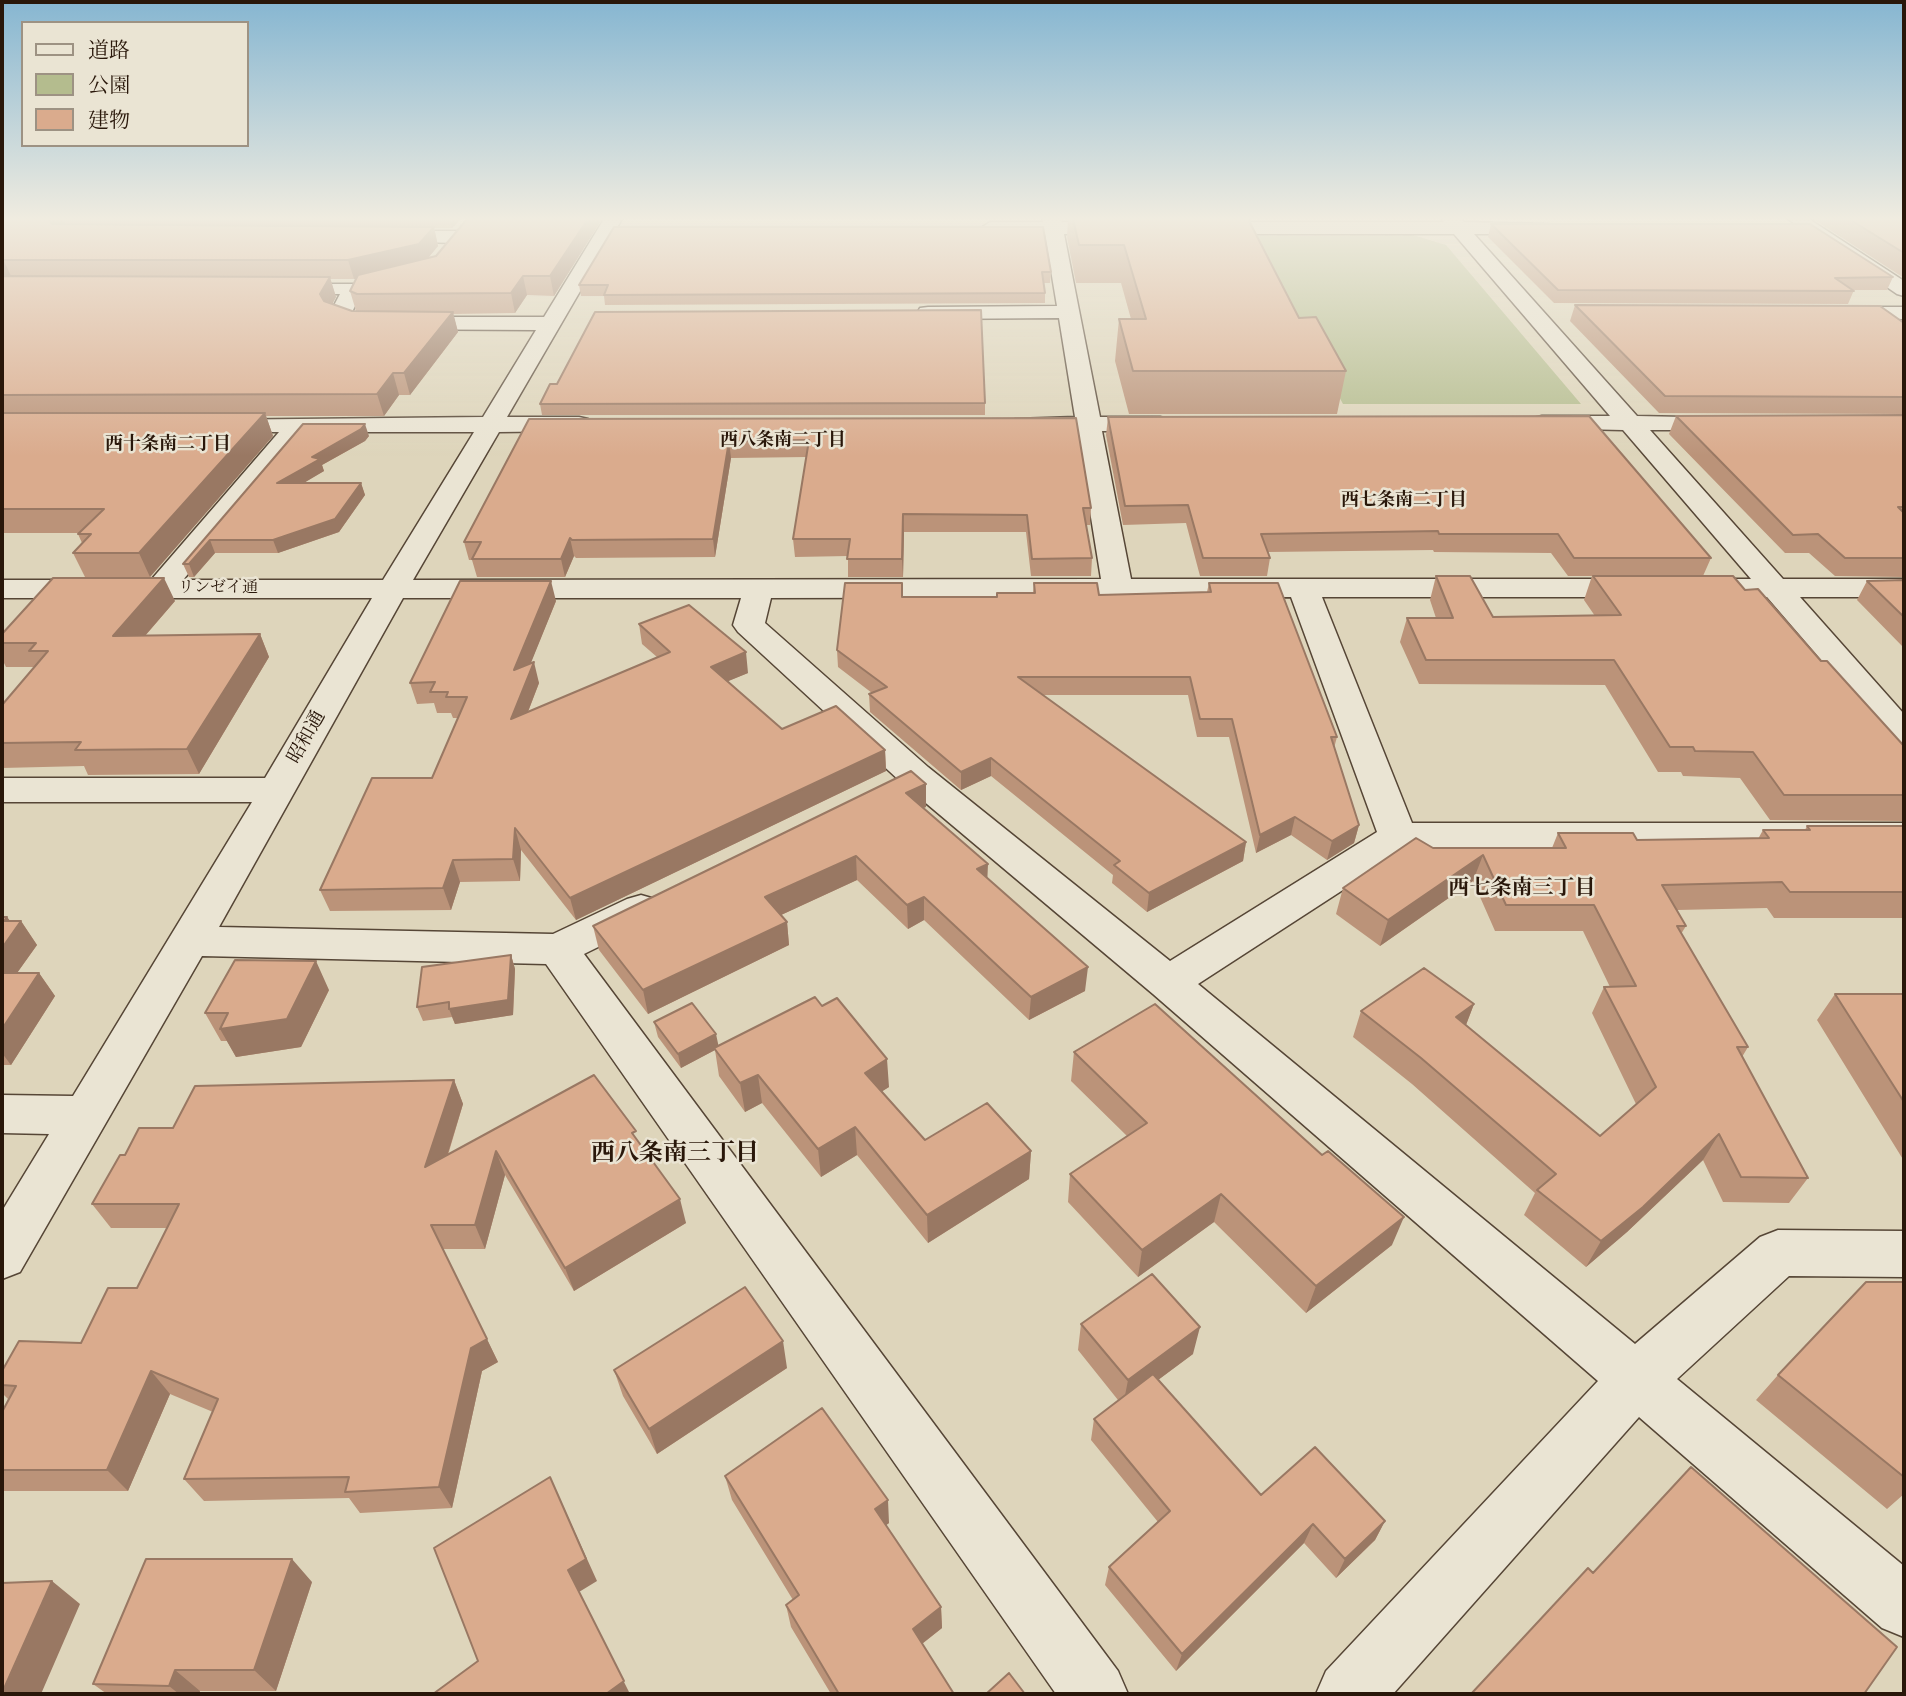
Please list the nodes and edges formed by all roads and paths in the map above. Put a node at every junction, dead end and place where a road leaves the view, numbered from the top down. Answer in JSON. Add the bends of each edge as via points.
{"nodes":[{"id":1,"x":352,"y":298,"type":"edge"},
{"id":2,"x":573,"y":298,"type":"edge"},
{"id":3,"x":1066,"y":298,"type":"edge"},
{"id":4,"x":1521,"y":298,"type":"edge"},
{"id":5,"x":905,"y":313,"type":"edge"},
{"id":6,"x":1069,"y":313,"type":"junction"},
{"id":7,"x":1534,"y":313,"type":"junction"},
{"id":8,"x":1562,"y":313,"type":"dead end"},
{"id":9,"x":1822,"y":313,"type":"edge"},
{"id":10,"x":1904,"y":313,"type":"edge"},
{"id":11,"x":561,"y":318,"type":"junction"},
{"id":12,"x":1520,"y":423,"type":"edge"},
{"id":13,"x":1631,"y":423,"type":"junction"},
{"id":14,"x":1754,"y":423,"type":"edge"},
{"id":15,"x":606,"y":424,"type":"edge"},
{"id":16,"x":1005,"y":424,"type":"edge"},
{"id":17,"x":1088,"y":424,"type":"junction"},
{"id":18,"x":1185,"y":424,"type":"edge"},
{"id":19,"x":191,"y":425,"type":"edge"},
{"id":20,"x":299,"y":425,"type":"junction"},
{"id":21,"x":490,"y":425,"type":"junction"},
{"id":22,"x":759,"y":587,"type":"junction"},
{"id":23,"x":393,"y":588,"type":"junction"},
{"id":24,"x":1303,"y":588,"type":"junction"},
{"id":25,"x":1904,"y":588,"type":"edge"},
{"id":26,"x":2,"y":589,"type":"edge"},
{"id":27,"x":159,"y":589,"type":"junction"},
{"id":28,"x":1118,"y":589,"type":"junction"},
{"id":29,"x":1776,"y":589,"type":"junction"},
{"id":30,"x":1904,"y":735,"type":"edge"},
{"id":31,"x":2,"y":790,"type":"edge"},
{"id":32,"x":279,"y":790,"type":"junction"},
{"id":33,"x":1398,"y":836,"type":"junction"},
{"id":34,"x":1904,"y":836,"type":"edge"},
{"id":35,"x":669,"y":895,"type":"edge"},
{"id":36,"x":190,"y":941,"type":"junction"},
{"id":37,"x":558,"y":949,"type":"junction"},
{"id":38,"x":1168,"y":983,"type":"junction"},
{"id":39,"x":2,"y":1114,"type":"edge"},
{"id":40,"x":88,"y":1115,"type":"junction"},
{"id":41,"x":1904,"y":1254,"type":"edge"},
{"id":42,"x":2,"y":1256,"type":"edge"},
{"id":43,"x":1637,"y":1380,"type":"junction"},
{"id":44,"x":1904,"y":1606,"type":"edge"},
{"id":45,"x":1095,"y":1694,"type":"edge"},
{"id":46,"x":1349,"y":1694,"type":"edge"}],
"edges":[{"from":1,"to":11,"type":"street","via":[[340,315],[359,323]]},
{"from":2,"to":11,"type":"street","name":"昭和通"},
{"from":3,"to":6,"type":"street"},
{"from":4,"to":7,"type":"street"},
{"from":5,"to":6,"type":"street"},
{"from":6,"to":17,"type":"street"},
{"from":7,"to":8,"type":"street"},
{"from":7,"to":13,"type":"street"},
{"from":9,"to":10,"type":"street"},
{"from":11,"to":21,"type":"street","name":"昭和通"},
{"from":12,"to":13,"type":"street"},
{"from":13,"to":14,"type":"street"},
{"from":13,"to":29,"type":"street"},
{"from":15,"to":21,"type":"street"},
{"from":16,"to":17,"type":"street"},
{"from":17,"to":18,"type":"street"},
{"from":17,"to":28,"type":"street"},
{"from":19,"to":20,"type":"street"},
{"from":20,"to":21,"type":"street"},
{"from":20,"to":27,"type":"street"},
{"from":21,"to":23,"type":"street","name":"昭和通"},
{"from":22,"to":23,"type":"street","name":"リンゼイ通"},
{"from":22,"to":28,"type":"street","name":"リンゼイ通"},
{"from":22,"to":38,"type":"street","via":[[749,625],[897,784]]},
{"from":23,"to":27,"type":"street","name":"リンゼイ通"},
{"from":23,"to":32,"type":"street","name":"昭和通"},
{"from":24,"to":28,"type":"street","name":"リンゼイ通"},
{"from":24,"to":29,"type":"street","name":"リンゼイ通"},
{"from":24,"to":33,"type":"street"},
{"from":25,"to":29,"type":"street","name":"リンゼイ通"},
{"from":26,"to":27,"type":"street","name":"リンゼイ通"},
{"from":29,"to":30,"type":"street"},
{"from":31,"to":32,"type":"street"},
{"from":32,"to":36,"type":"street","name":"昭和通"},
{"from":33,"to":34,"type":"street"},
{"from":33,"to":38,"type":"street"},
{"from":35,"to":37,"type":"street"},
{"from":36,"to":37,"type":"street"},
{"from":36,"to":40,"type":"street","name":"昭和通"},
{"from":37,"to":45,"type":"street"},
{"from":38,"to":43,"type":"street"},
{"from":39,"to":40,"type":"street"},
{"from":40,"to":42,"type":"street","name":"昭和通"},
{"from":41,"to":43,"type":"street","via":[[1778,1253]]},
{"from":43,"to":44,"type":"street"},
{"from":43,"to":46,"type":"street"}]}
